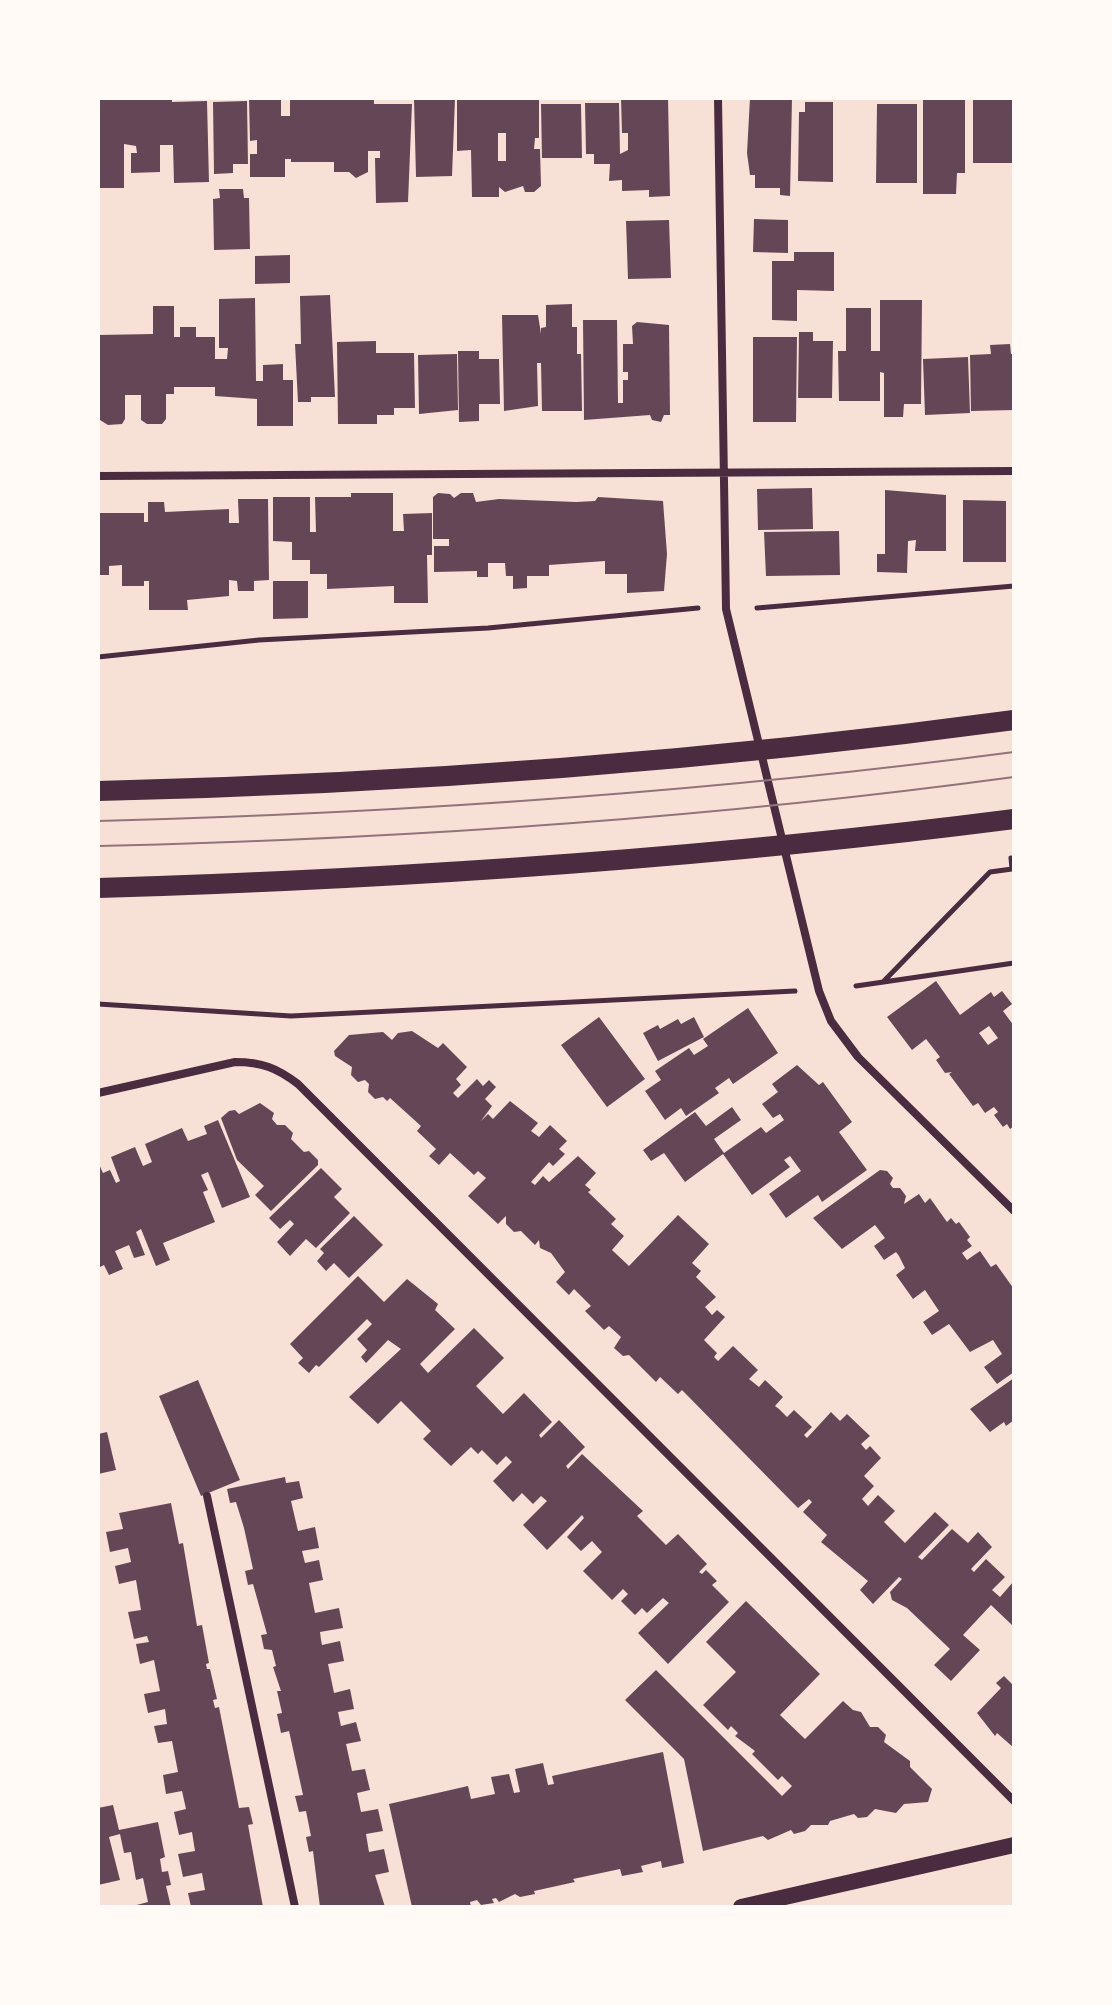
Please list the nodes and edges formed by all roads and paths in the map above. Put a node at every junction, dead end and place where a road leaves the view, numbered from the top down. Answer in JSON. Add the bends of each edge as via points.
{"nodes":[{"id":1,"x":718,"y":98,"type":"edge"},
{"id":2,"x":1014,"y":471,"type":"edge"},
{"id":3,"x":722,"y":472,"type":"junction"},
{"id":4,"x":98,"y":476,"type":"edge"},
{"id":5,"x":1014,"y":586,"type":"edge"},
{"id":6,"x":698,"y":608,"type":"dead end"},
{"id":7,"x":757,"y":608,"type":"dead end"},
{"id":8,"x":98,"y":657,"type":"edge"},
{"id":9,"x":1014,"y":720,"type":"edge"},
{"id":10,"x":98,"y":791,"type":"edge"},
{"id":11,"x":1014,"y":819,"type":"edge"},
{"id":12,"x":1011,"y":858,"type":"dead end"},
{"id":13,"x":98,"y":888,"type":"edge"},
{"id":14,"x":1014,"y":963,"type":"edge"},
{"id":15,"x":883,"y":982,"type":"junction"},
{"id":16,"x":856,"y":986,"type":"dead end"},
{"id":17,"x":795,"y":991,"type":"dead end"},
{"id":18,"x":98,"y":1004,"type":"edge"},
{"id":19,"x":98,"y":1093,"type":"edge"},
{"id":20,"x":1014,"y":1211,"type":"edge"},
{"id":21,"x":207,"y":1496,"type":"dead end"},
{"id":22,"x":1014,"y":1801,"type":"edge"},
{"id":23,"x":1014,"y":1845,"type":"edge"},
{"id":24,"x":295,"y":1907,"type":"edge"},
{"id":25,"x":741,"y":1907,"type":"edge"}],
"edges":[{"from":1,"to":3,"type":"street"},
{"from":2,"to":3,"type":"street"},
{"from":3,"to":4,"type":"street"},
{"from":3,"to":20,"type":"street","via":[[726,609],[817,984],[842,1039]]},
{"from":5,"to":7,"type":"path"},
{"from":6,"to":8,"type":"path"},
{"from":9,"to":10,"type":"main road","via":[[593,765]]},
{"from":11,"to":13,"type":"main road","via":[[589,862]]},
{"from":12,"to":15,"type":"path","via":[[1012,869],[990,872]]},
{"from":14,"to":15,"type":"path"},
{"from":15,"to":16,"type":"path"},
{"from":17,"to":18,"type":"path","via":[[291,1016]]},
{"from":19,"to":22,"type":"street","via":[[235,1062],[257,1062],[288,1077]]},
{"from":21,"to":24,"type":"street"},
{"from":23,"to":25,"type":"main road"}]}
